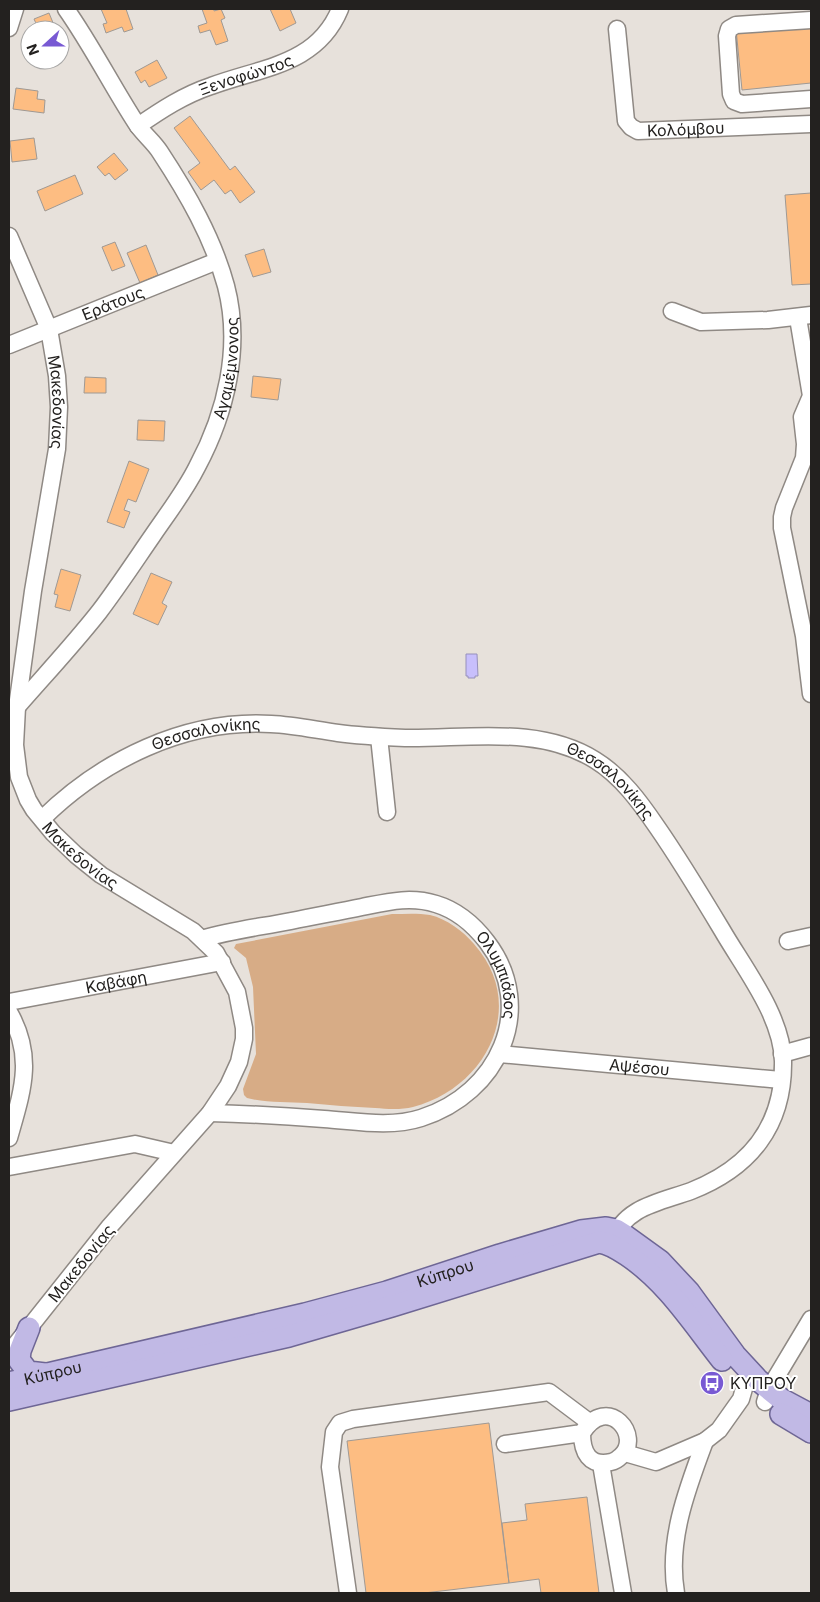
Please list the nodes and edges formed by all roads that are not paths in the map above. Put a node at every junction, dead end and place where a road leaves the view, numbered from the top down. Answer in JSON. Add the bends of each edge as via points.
{"nodes":[{"id":1,"x":15,"y":9,"type":"edge"},
{"id":2,"x":66,"y":9,"type":"edge"},
{"id":3,"x":340,"y":9,"type":"edge"},
{"id":4,"x":811,"y":20,"type":"edge"},
{"id":5,"x":9,"y":28,"type":"edge"},
{"id":6,"x":617,"y":30,"type":"dead end"},
{"id":7,"x":811,"y":99,"type":"edge"},
{"id":8,"x":811,"y":124,"type":"edge"},
{"id":9,"x":138,"y":126,"type":"junction"},
{"id":10,"x":9,"y":236,"type":"edge"},
{"id":11,"x":217,"y":261,"type":"junction"},
{"id":12,"x":672,"y":311,"type":"dead end"},
{"id":13,"x":805,"y":316,"type":"edge"},
{"id":14,"x":49,"y":329,"type":"junction"},
{"id":15,"x":9,"y":346,"type":"edge"},
{"id":16,"x":811,"y":692,"type":"edge"},
{"id":17,"x":17,"y":707,"type":"junction"},
{"id":18,"x":379,"y":736,"type":"junction"},
{"id":19,"x":388,"y":812,"type":"dead end"},
{"id":20,"x":42,"y":819,"type":"junction"},
{"id":21,"x":811,"y":936,"type":"edge"},
{"id":22,"x":202,"y":939,"type":"junction"},
{"id":23,"x":788,"y":941,"type":"dead end"},
{"id":24,"x":222,"y":962,"type":"junction"},
{"id":25,"x":9,"y":1002,"type":"edge"},
{"id":26,"x":9,"y":1012,"type":"edge"},
{"id":27,"x":811,"y":1046,"type":"edge"},
{"id":28,"x":499,"y":1054,"type":"junction"},
{"id":29,"x":782,"y":1054,"type":"junction"},
{"id":30,"x":781,"y":1080,"type":"junction"},
{"id":31,"x":210,"y":1113,"type":"junction"},
{"id":32,"x":9,"y":1138,"type":"edge"},
{"id":33,"x":174,"y":1153,"type":"junction"},
{"id":34,"x":9,"y":1167,"type":"edge"},
{"id":35,"x":614,"y":1238,"type":"junction"},
{"id":36,"x":811,"y":1319,"type":"edge"},
{"id":37,"x":29,"y":1328,"type":"junction"},
{"id":38,"x":9,"y":1353,"type":"edge"},
{"id":39,"x":45,"y":1374,"type":"junction"},
{"id":40,"x":9,"y":1383,"type":"edge"},
{"id":41,"x":745,"y":1385,"type":"junction"},
{"id":42,"x":767,"y":1396,"type":"junction"},
{"id":43,"x":9,"y":1400,"type":"edge"},
{"id":44,"x":811,"y":1415,"type":"edge"},
{"id":45,"x":585,"y":1427,"type":"junction"},
{"id":46,"x":811,"y":1432,"type":"edge"},
{"id":47,"x":704,"y":1442,"type":"junction"},
{"id":48,"x":505,"y":1444,"type":"dead end"},
{"id":49,"x":625,"y":1453,"type":"junction"},
{"id":50,"x":601,"y":1464,"type":"junction"},
{"id":51,"x":348,"y":1593,"type":"edge"},
{"id":52,"x":623,"y":1593,"type":"edge"},
{"id":53,"x":676,"y":1593,"type":"edge"}],
"edges":[{"from":1,"to":5,"type":"street"},
{"from":2,"to":9,"type":"street","name":"Αγαμέμνονος"},
{"from":3,"to":9,"type":"street","name":"Ξενοφώντος","via":[[320,40],[293,59],[190,94]]},
{"from":4,"to":7,"type":"street","via":[[736,25],[729,29],[727,36],[734,101],[742,104]]},
{"from":6,"to":8,"type":"street","name":"Κολόμβου","via":[[626,120],[631,128],[638,131]]},
{"from":9,"to":11,"type":"street","name":"Αγαμέμνονος","via":[[158,149],[185,191]]},
{"from":10,"to":14,"type":"street","name":"Μακεδονίας"},
{"from":11,"to":14,"type":"street","name":"Εράτους"},
{"from":11,"to":17,"type":"street","name":"Αγαμέμνονος","via":[[229,302],[232,338],[226,388],[208,445],[192,477],[118,586]]},
{"from":12,"to":13,"type":"street","via":[[701,322]]},
{"from":13,"to":16,"type":"street","via":[[810,396],[802,417],[804,458],[784,508],[782,528],[804,636]]},
{"from":14,"to":15,"type":"street","name":"Εράτους"},
{"from":14,"to":17,"type":"street","name":"Μακεδονίας","via":[[57,376],[58,434]]},
{"from":17,"to":20,"type":"street","name":"Μακεδονίας","via":[[15,745],[19,777],[28,800]]},
{"from":18,"to":19,"type":"street"},
{"from":18,"to":20,"type":"street","name":"Θεσσαλονίκης","via":[[259,723],[188,734],[151,745],[120,760],[67,796]]},
{"from":18,"to":29,"type":"street","name":"Θεσσαλονίκης","via":[[469,736],[548,741],[579,751],[605,767],[647,813],[685,868],[761,996],[775,1026]]},
{"from":20,"to":22,"type":"street","name":"Μακεδονίας","via":[[87,865]]},
{"from":21,"to":23,"type":"street"},
{"from":22,"to":24,"type":"street","name":"Μακεδονίας"},
{"from":22,"to":28,"type":"street","name":"Ολυμπιάδος","via":[[395,900],[438,904],[476,929],[493,949],[504,970],[510,992],[510,1011]]},
{"from":24,"to":25,"type":"street","name":"Καβάφη"},
{"from":24,"to":31,"type":"street","name":"Μακεδονίας","via":[[237,992],[244,1039],[234,1074]]},
{"from":26,"to":32,"type":"street","via":[[21,1038],[25,1065],[20,1100]]},
{"from":27,"to":29,"type":"street"},
{"from":28,"to":30,"type":"street","name":"Αψέσου"},
{"from":28,"to":31,"type":"street","name":"Ολυμπιάδος","via":[[481,1079],[458,1100],[414,1120],[377,1123]]},
{"from":29,"to":30,"type":"street","name":"Θεσσαλονίκης"},
{"from":30,"to":35,"type":"street","name":"Θεσσαλονίκης","via":[[770,1124],[749,1156],[712,1182],[632,1214],[623,1220]]},
{"from":31,"to":33,"type":"street","name":"Μακεδονίας"},
{"from":33,"to":34,"type":"street","via":[[135,1144]]},
{"from":33,"to":37,"type":"street","name":"Μακεδονίας","via":[[110,1226]]},
{"from":35,"to":39,"type":"main road","name":"Κύπρου","via":[[606,1228],[592,1228],[340,1305]]},
{"from":35,"to":41,"type":"main road","name":"Κύπρου","via":[[664,1285]]},
{"from":35,"to":42,"type":"main road","name":"Κύπρου","via":[[660,1261],[703,1310]]},
{"from":35,"to":43,"type":"main road","name":"Κύπρου","via":[[289,1336]]},
{"from":36,"to":42,"type":"street"},
{"from":37,"to":38,"type":"street","name":"Μακεδονίας"},
{"from":37,"to":39,"type":"main road","via":[[19,1360],[28,1372]]},
{"from":39,"to":40,"type":"main road","name":"Κύπρου"},
{"from":41,"to":42,"type":"main road","name":"Κύπρου"},
{"from":41,"to":47,"type":"street","via":[[741,1399],[719,1430]]},
{"from":42,"to":44,"type":"main road","name":"Κύπρου"},
{"from":42,"to":46,"type":"main road","name":"Κύπρου","via":[[784,1416]]},
{"from":45,"to":48,"type":"street"},
{"from":45,"to":49,"type":"street","via":[[601,1416],[615,1418],[625,1427],[629,1440]]},
{"from":45,"to":50,"type":"street","via":[[582,1446],[589,1458]]},
{"from":45,"to":51,"type":"street","via":[[549,1392],[340,1423],[334,1432],[330,1467]]},
{"from":47,"to":49,"type":"street","via":[[656,1462]]},
{"from":47,"to":53,"type":"street","via":[[688,1485],[675,1537]]},
{"from":49,"to":50,"type":"street","via":[[614,1462]]},
{"from":50,"to":52,"type":"street"}]}
